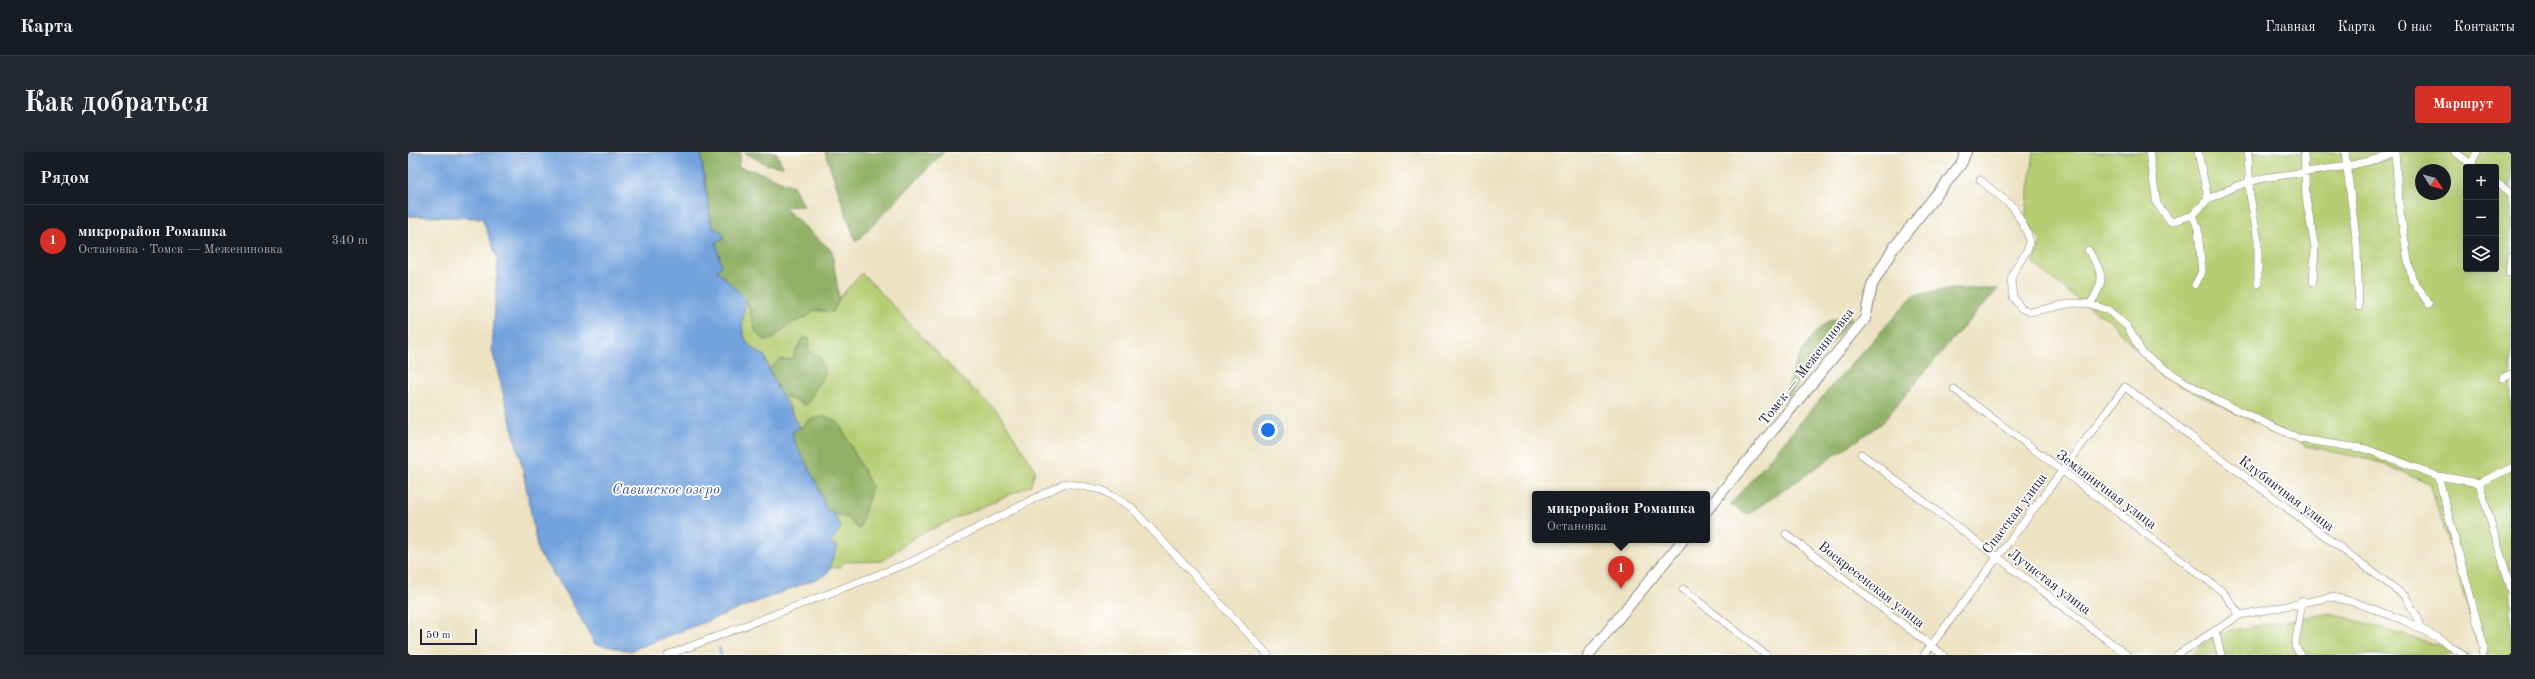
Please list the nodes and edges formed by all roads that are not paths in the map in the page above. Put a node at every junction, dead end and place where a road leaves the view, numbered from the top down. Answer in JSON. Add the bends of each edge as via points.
{"nodes":[{"id":1,"x":1966,"y":152,"type":"edge"},
{"id":2,"x":2149,"y":152,"type":"edge"},
{"id":3,"x":2198,"y":152,"type":"edge"},
{"id":4,"x":2248,"y":152,"type":"edge"},
{"id":5,"x":2304,"y":152,"type":"edge"},
{"id":6,"x":2346,"y":152,"type":"edge"},
{"id":7,"x":2395,"y":152,"type":"edge"},
{"id":8,"x":2455,"y":152,"type":"edge"},
{"id":9,"x":2477,"y":152,"type":"edge"},
{"id":10,"x":2472,"y":164,"type":"edge"},
{"id":11,"x":2473,"y":164,"type":"edge"},
{"id":12,"x":2348,"y":166,"type":"junction"},
{"id":13,"x":2306,"y":172,"type":"junction"},
{"id":14,"x":1980,"y":180,"type":"dead end"},
{"id":15,"x":2251,"y":182,"type":"junction"},
{"id":16,"x":2499,"y":184,"type":"edge"},
{"id":17,"x":2511,"y":193,"type":"edge"},
{"id":18,"x":2208,"y":199,"type":"junction"},
{"id":19,"x":2193,"y":215,"type":"junction"},
{"id":20,"x":2088,"y":250,"type":"dead end"},
{"id":21,"x":2511,"y":257,"type":"edge"},
{"id":22,"x":2509,"y":273,"type":"dead end"},
{"id":23,"x":2313,"y":282,"type":"dead end"},
{"id":24,"x":2258,"y":284,"type":"dead end"},
{"id":25,"x":2195,"y":285,"type":"dead end"},
{"id":26,"x":2090,"y":304,"type":"junction"},
{"id":27,"x":2429,"y":304,"type":"dead end"},
{"id":28,"x":2359,"y":307,"type":"dead end"},
{"id":29,"x":2511,"y":374,"type":"edge"},
{"id":30,"x":2503,"y":378,"type":"dead end"},
{"id":31,"x":2125,"y":387,"type":"joint"},
{"id":32,"x":1954,"y":389,"type":"dead end"},
{"id":33,"x":1862,"y":454,"type":"dead end"},
{"id":34,"x":2511,"y":468,"type":"edge"},
{"id":35,"x":2062,"y":471,"type":"junction"},
{"id":36,"x":2438,"y":476,"type":"junction"},
{"id":37,"x":2479,"y":483,"type":"junction"},
{"id":38,"x":1710,"y":506,"type":"edge"},
{"id":39,"x":1786,"y":534,"type":"dead end"},
{"id":40,"x":1681,"y":543,"type":"edge"},
{"id":41,"x":1997,"y":557,"type":"junction"},
{"id":42,"x":1683,"y":589,"type":"dead end"},
{"id":43,"x":2511,"y":590,"type":"edge"},
{"id":44,"x":2302,"y":601,"type":"junction"},
{"id":45,"x":2240,"y":615,"type":"junction"},
{"id":46,"x":2420,"y":629,"type":"junction"},
{"id":47,"x":2215,"y":630,"type":"junction"},
{"id":48,"x":1930,"y":646,"type":"junction"},
{"id":49,"x":668,"y":655,"type":"edge"},
{"id":50,"x":1268,"y":655,"type":"edge"},
{"id":51,"x":1588,"y":655,"type":"edge"},
{"id":52,"x":1766,"y":655,"type":"edge"},
{"id":53,"x":1924,"y":655,"type":"edge"},
{"id":54,"x":1942,"y":655,"type":"edge"},
{"id":55,"x":2127,"y":655,"type":"edge"},
{"id":56,"x":2177,"y":655,"type":"edge"},
{"id":57,"x":2221,"y":655,"type":"edge"},
{"id":58,"x":2301,"y":655,"type":"edge"},
{"id":59,"x":2463,"y":655,"type":"edge"},
{"id":60,"x":2483,"y":655,"type":"edge"}],
"edges":[{"from":1,"to":38,"type":"street","name":"Томск — Межениновка","via":[[1960,164],[1892,250],[1872,285],[1864,319]]},
{"from":2,"to":19,"type":"street","via":[[2157,204],[2171,222]]},
{"from":3,"to":18,"type":"street"},
{"from":4,"to":15,"type":"street"},
{"from":5,"to":13,"type":"street"},
{"from":6,"to":12,"type":"street"},
{"from":7,"to":12,"type":"street"},
{"from":7,"to":27,"type":"street","via":[[2399,203],[2408,261],[2412,278]]},
{"from":8,"to":10,"type":"street"},
{"from":9,"to":11,"type":"street"},
{"from":12,"to":13,"type":"street"},
{"from":12,"to":28,"type":"street","via":[[2357,246]]},
{"from":13,"to":15,"type":"street"},
{"from":13,"to":23,"type":"street","via":[[2306,198],[2315,248]]},
{"from":14,"to":26,"type":"street","via":[[2013,207],[2027,232],[2028,249],[2011,280],[2013,297],[2021,308],[2030,312],[2074,303]]},
{"from":15,"to":18,"type":"street"},
{"from":15,"to":24,"type":"street","via":[[2250,195],[2258,241]]},
{"from":16,"to":17,"type":"street"},
{"from":18,"to":19,"type":"street"},
{"from":19,"to":25,"type":"street","via":[[2198,229],[2202,272]]},
{"from":20,"to":26,"type":"street","via":[[2103,277],[2102,286]]},
{"from":21,"to":22,"type":"street"},
{"from":26,"to":36,"type":"street","via":[[2108,310],[2126,326],[2144,354],[2218,401],[2300,439],[2366,449]]},
{"from":29,"to":30,"type":"street"},
{"from":31,"to":35,"type":"street","name":"Спасская улица"},
{"from":31,"to":46,"type":"street","name":"Клубничная улица","via":[[2405,596],[2418,618]]},
{"from":32,"to":35,"type":"street","name":"Земляничная улица"},
{"from":33,"to":41,"type":"street","name":"Лучистая улица"},
{"from":34,"to":37,"type":"street"},
{"from":35,"to":41,"type":"street","name":"Спасская улица"},
{"from":35,"to":45,"type":"street","name":"Земляничная улица","via":[[2223,592]]},
{"from":36,"to":37,"type":"street"},
{"from":36,"to":60,"type":"street","via":[[2484,647]]},
{"from":37,"to":43,"type":"street"},
{"from":39,"to":48,"type":"street","name":"Воскресенская улица"},
{"from":40,"to":51,"type":"street"},
{"from":41,"to":48,"type":"street","name":"Спасская улица"},
{"from":41,"to":55,"type":"street","name":"Лучистая улица"},
{"from":42,"to":52,"type":"street"},
{"from":44,"to":45,"type":"street"},
{"from":44,"to":46,"type":"street","via":[[2332,597],[2354,602]]},
{"from":44,"to":58,"type":"street","via":[[2295,646]]},
{"from":45,"to":47,"type":"street"},
{"from":46,"to":59,"type":"street","via":[[2439,638]]},
{"from":47,"to":56,"type":"street"},
{"from":47,"to":57,"type":"street"},
{"from":48,"to":53,"type":"street","name":"Спасская улица"},
{"from":48,"to":54,"type":"street","name":"Воскресенская улица"},
{"from":49,"to":50,"type":"street","via":[[911,562],[1065,483],[1102,490],[1131,507]]}]}
